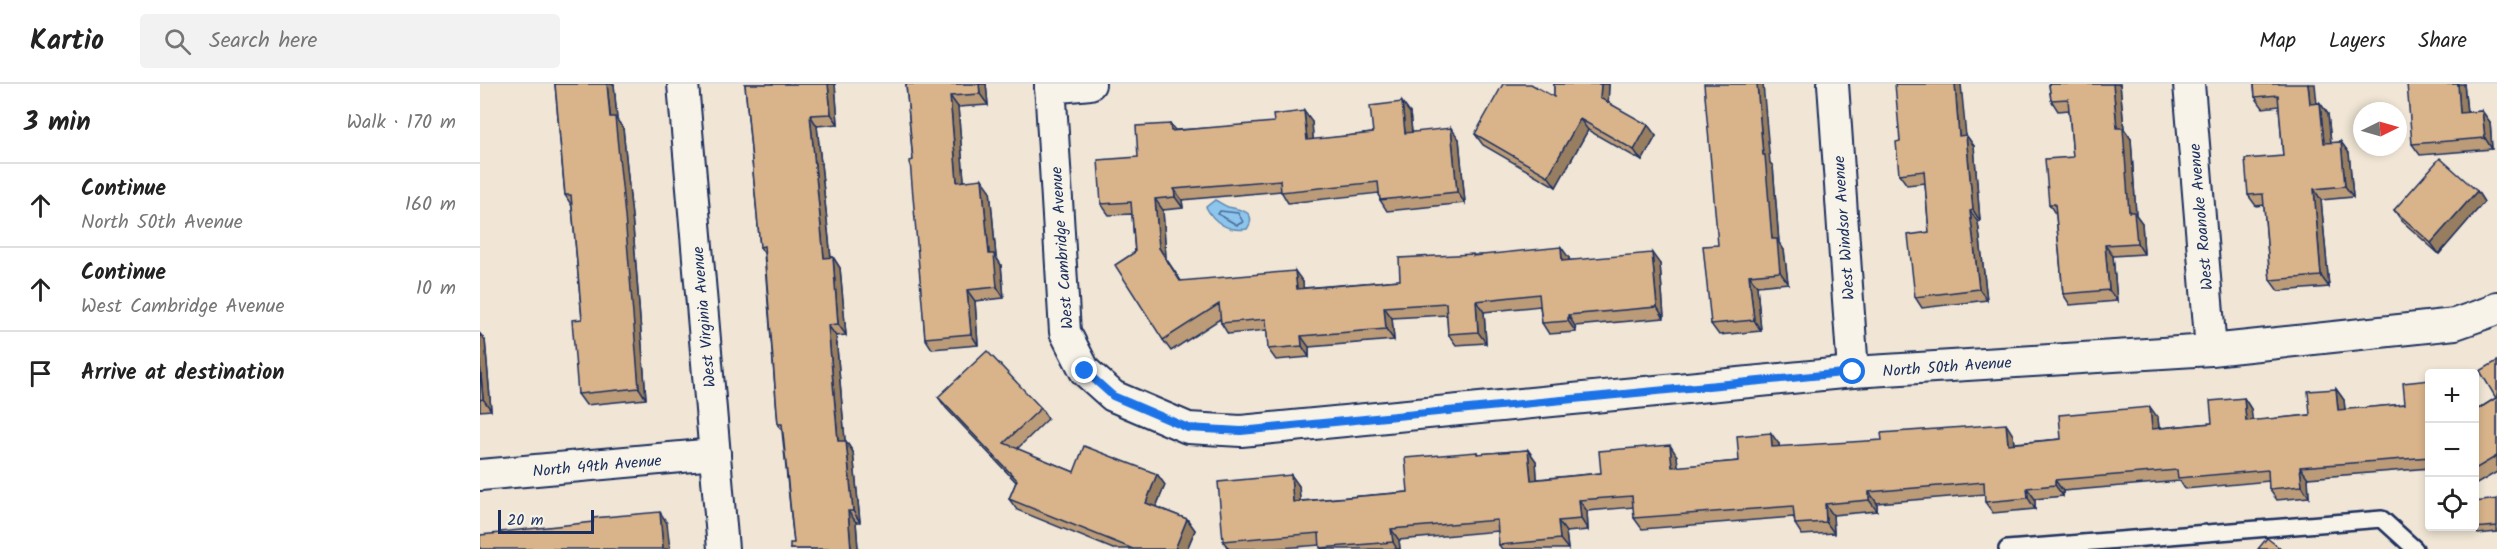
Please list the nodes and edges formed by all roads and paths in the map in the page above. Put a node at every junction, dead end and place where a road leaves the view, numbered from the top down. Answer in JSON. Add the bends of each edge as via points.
{"nodes":[{"id":1,"x":683,"y":84,"type":"edge"},
{"id":2,"x":1090,"y":84,"type":"edge"},
{"id":3,"x":1833,"y":84,"type":"edge"},
{"id":4,"x":2189,"y":84,"type":"edge"},
{"id":5,"x":1050,"y":86,"type":"edge"},
{"id":6,"x":2497,"y":307,"type":"edge"},
{"id":7,"x":2211,"y":350,"type":"junction"},
{"id":8,"x":1853,"y":372,"type":"junction"},
{"id":9,"x":1113,"y":396,"type":"joint"},
{"id":10,"x":715,"y":454,"type":"junction"},
{"id":11,"x":480,"y":475,"type":"edge"},
{"id":12,"x":723,"y":549,"type":"edge"},
{"id":13,"x":2007,"y":549,"type":"edge"},
{"id":14,"x":2415,"y":549,"type":"edge"}],
"edges":[{"from":1,"to":10,"type":"street","name":"West Virginia Avenue"},
{"from":2,"to":5,"type":"street"},
{"from":3,"to":8,"type":"street","name":"West Windsor Avenue"},
{"from":4,"to":7,"type":"street","name":"West Roanoke Avenue"},
{"from":5,"to":9,"type":"street","name":"West Cambridge Avenue","via":[[1065,332],[1085,371]]},
{"from":6,"to":7,"type":"street","name":"North 50th Avenue","via":[[2455,324]]},
{"from":7,"to":8,"type":"street","name":"North 50th Avenue"},
{"from":8,"to":9,"type":"street","name":"North 50th Avenue","via":[[1241,431],[1188,428]]},
{"from":10,"to":11,"type":"street","name":"North 49th Avenue"},
{"from":10,"to":12,"type":"street","name":"West Virginia Avenue"},
{"from":13,"to":14,"type":"lane","via":[[2382,519]]}]}
